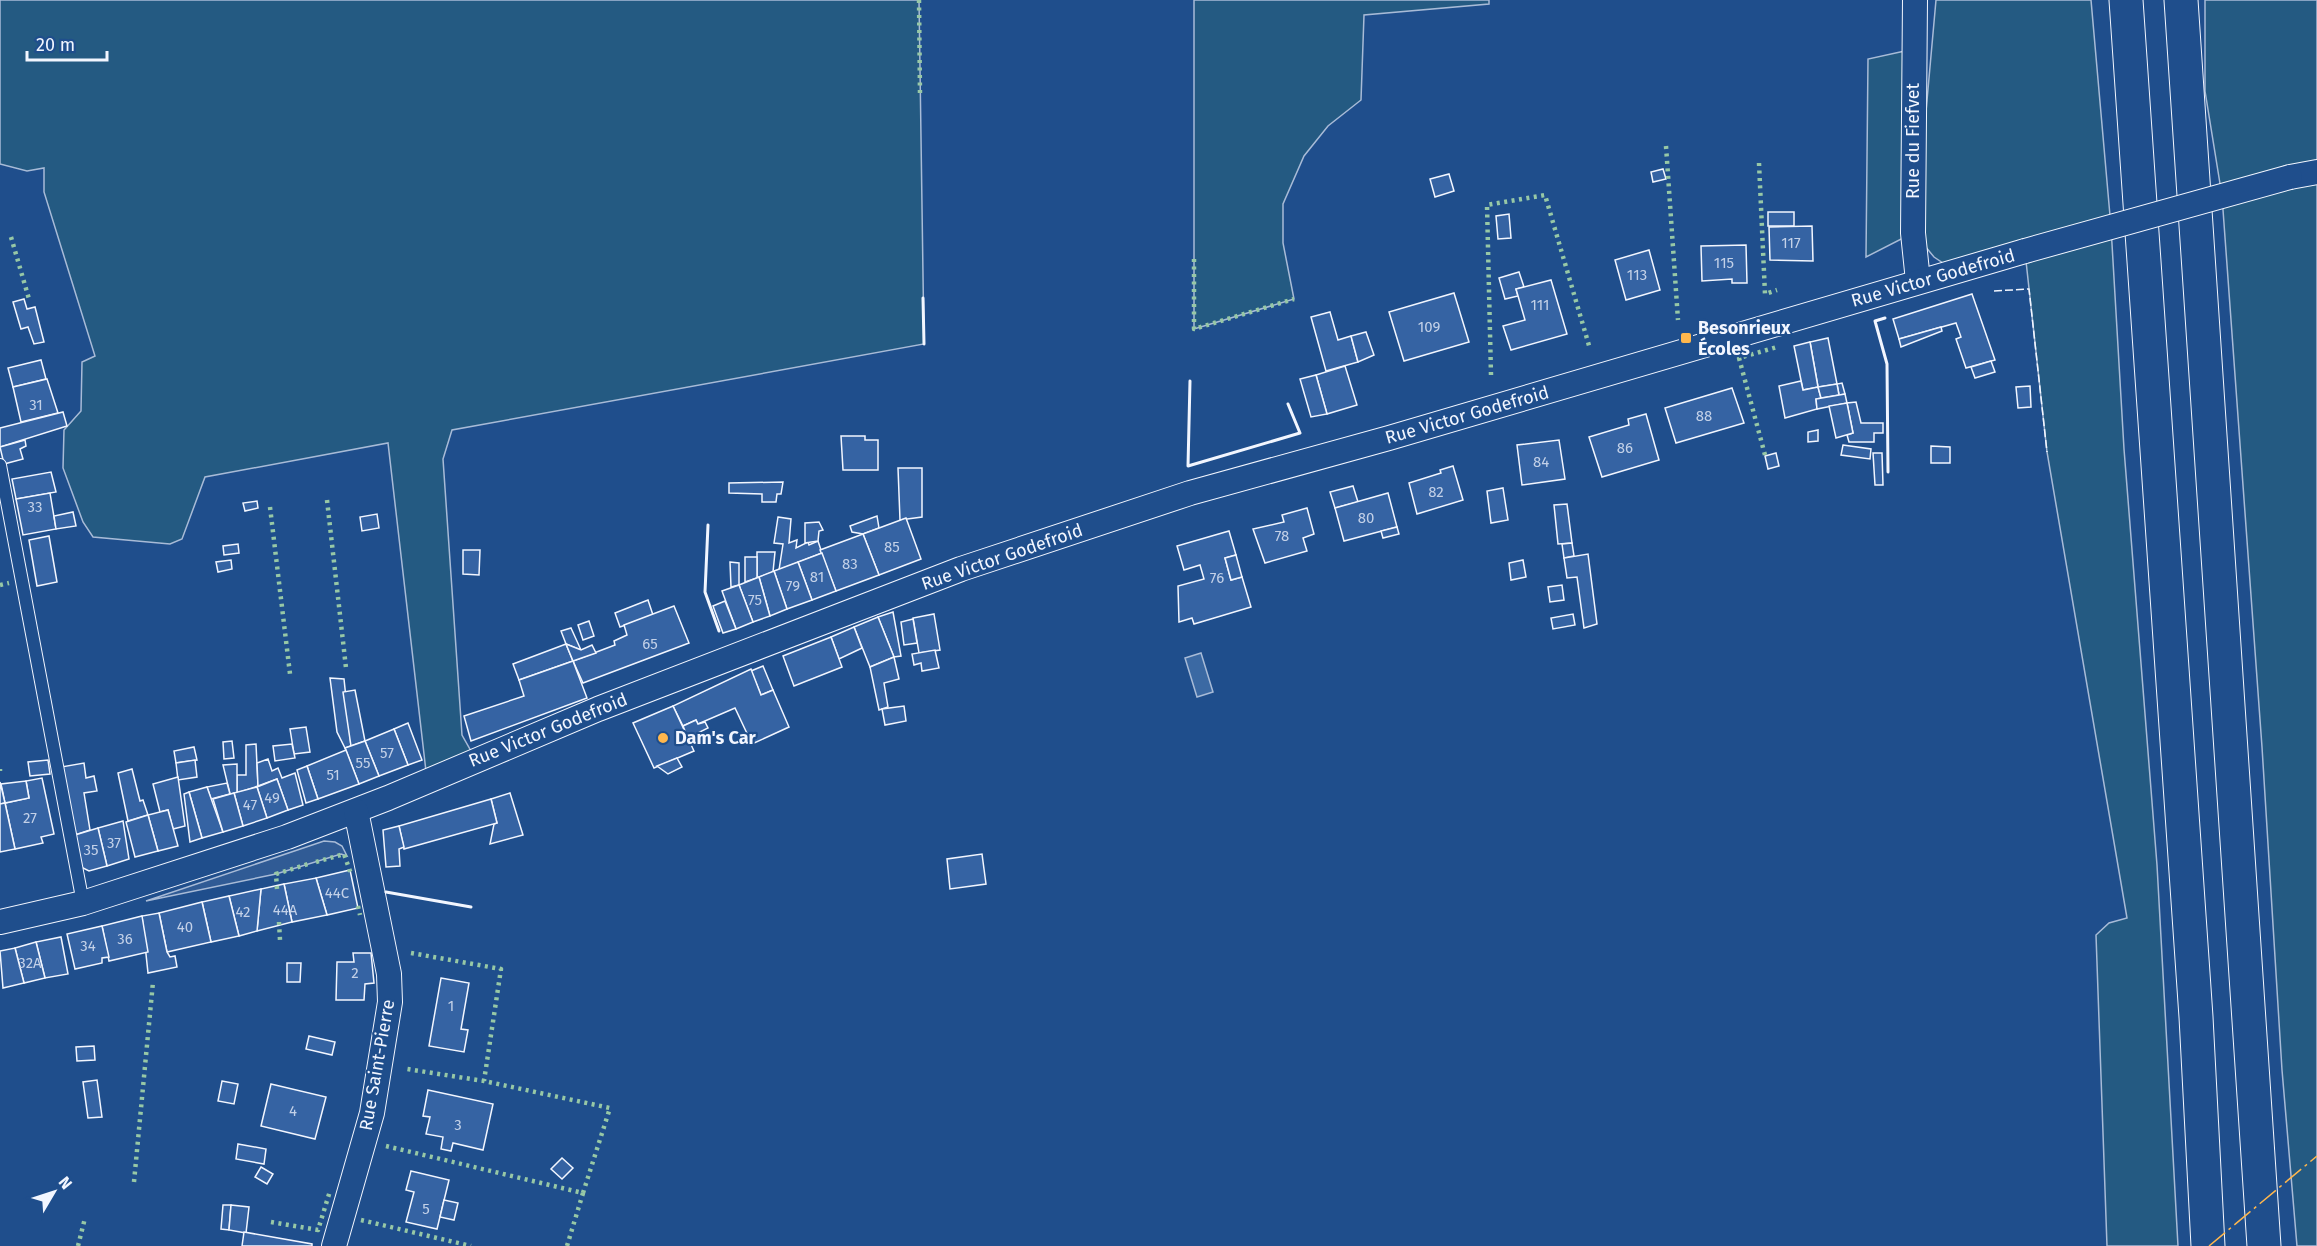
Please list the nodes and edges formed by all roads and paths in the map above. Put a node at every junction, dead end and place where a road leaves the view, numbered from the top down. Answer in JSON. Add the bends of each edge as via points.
{"nodes":[{"id":1,"x":1915,"y":0,"type":"edge"},
{"id":2,"x":2126,"y":0,"type":"edge"},
{"id":3,"x":2181,"y":0,"type":"edge"},
{"id":4,"x":2317,"y":172,"type":"edge"},
{"id":5,"x":1917,"y":281,"type":"junction"},
{"id":6,"x":0,"y":465,"type":"edge"},
{"id":7,"x":356,"y":811,"type":"junction"},
{"id":8,"x":83,"y":903,"type":"junction"},
{"id":9,"x":0,"y":922,"type":"edge"},
{"id":10,"x":334,"y":1246,"type":"edge"},
{"id":11,"x":2208,"y":1246,"type":"edge"},
{"id":12,"x":2264,"y":1246,"type":"edge"}],
"edges":[{"from":1,"to":5,"type":"street","name":"Rue du Fiefvet","via":[[1913,233]]},
{"from":2,"to":11,"type":"highway","via":[[2195,994]]},
{"from":3,"to":12,"type":"highway"},
{"from":4,"to":5,"type":"street","name":"Rue Victor Godefroid","bridge":true},
{"from":5,"to":7,"type":"street","name":"Rue Victor Godefroid","via":[[1190,493],[961,569],[598,709]]},
{"from":6,"to":8,"type":"lane"},
{"from":7,"to":8,"type":"street","name":"Rue Victor Godefroid"},
{"from":7,"to":10,"type":"street","name":"Rue Saint-Pierre","via":[[389,974],[390,1002],[372,1113]]},
{"from":8,"to":9,"type":"street","name":"Rue Victor Godefroid"}]}
